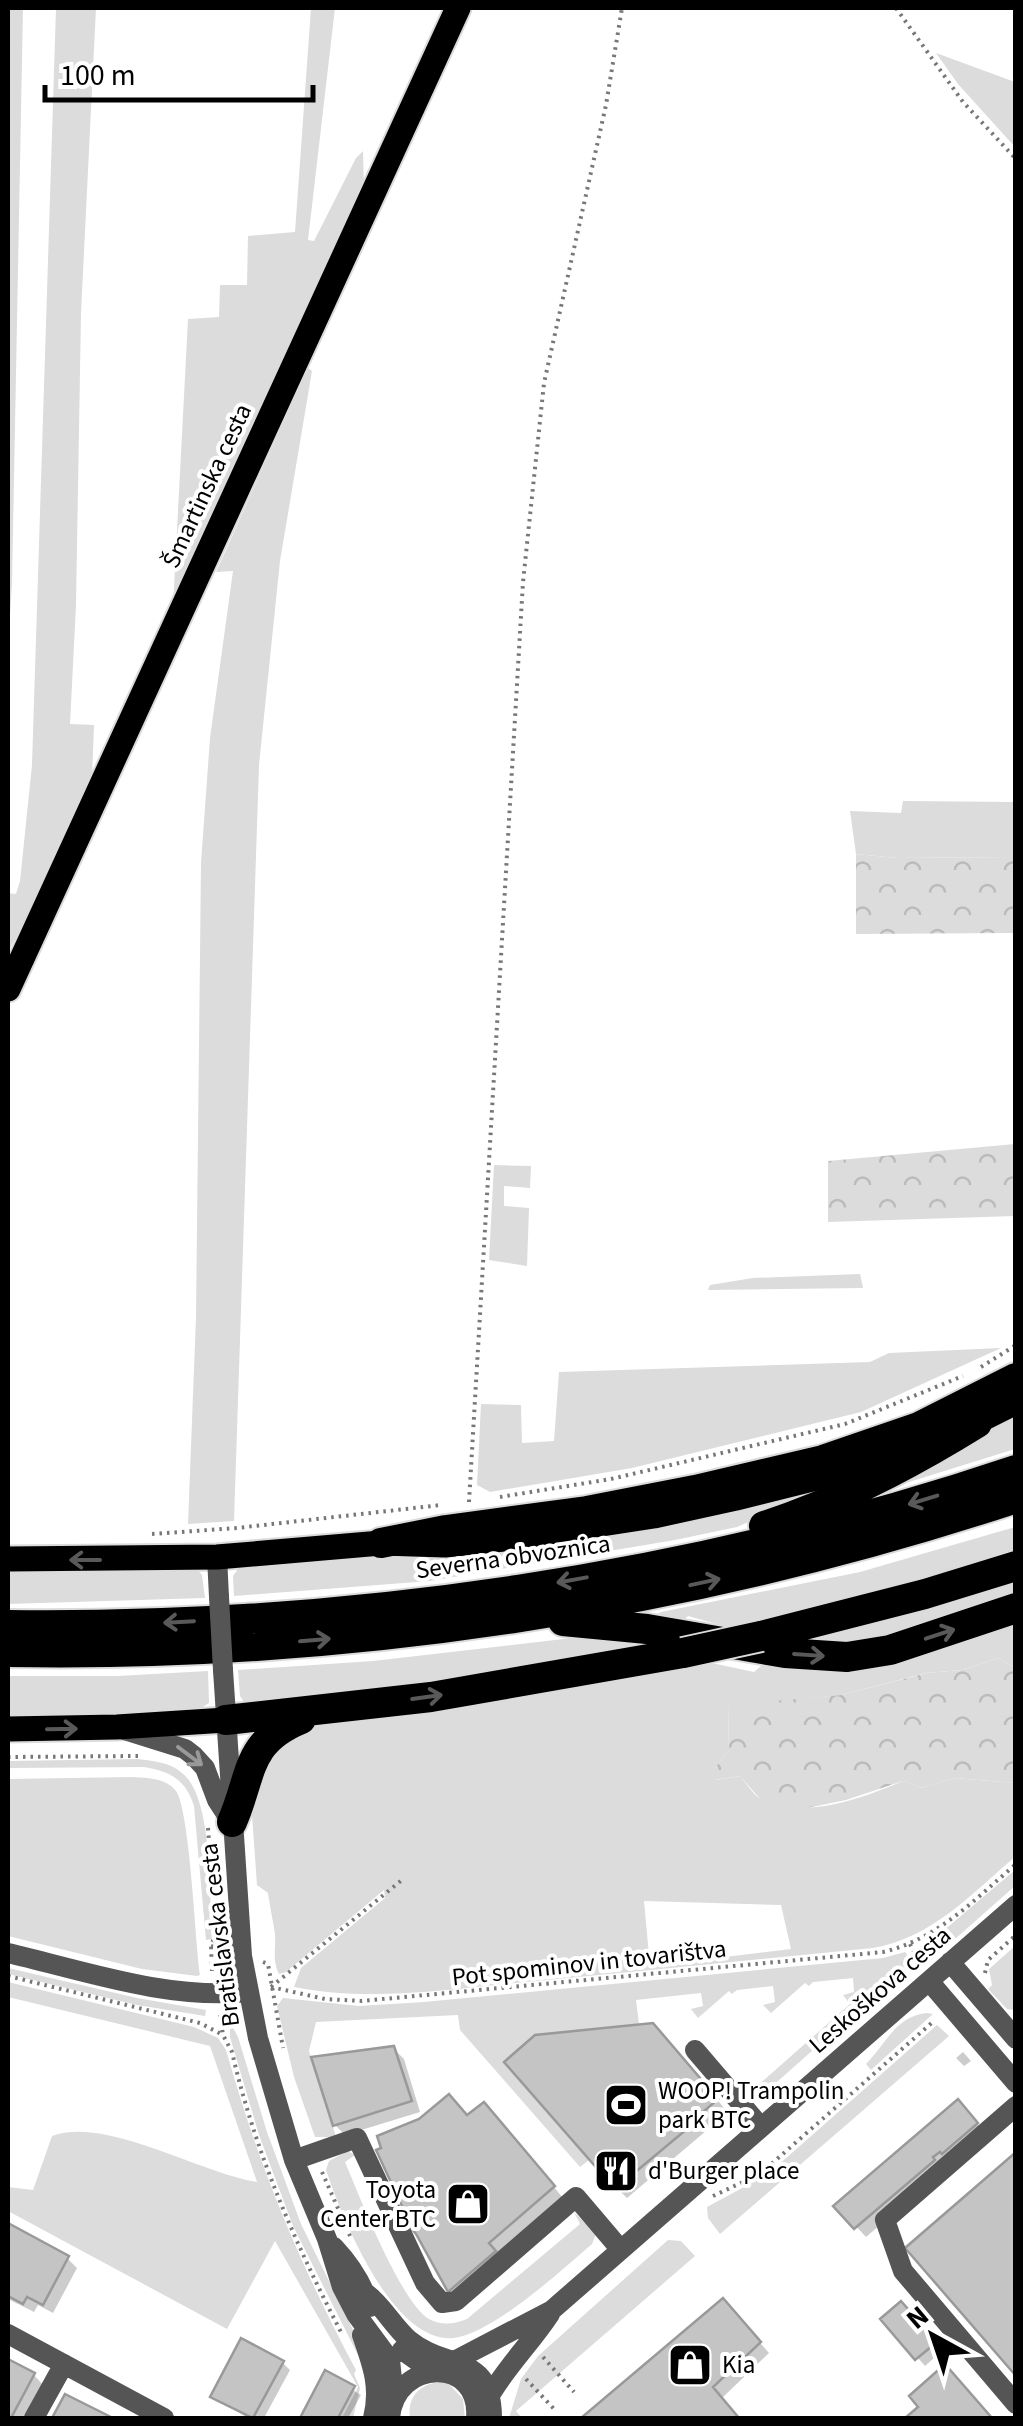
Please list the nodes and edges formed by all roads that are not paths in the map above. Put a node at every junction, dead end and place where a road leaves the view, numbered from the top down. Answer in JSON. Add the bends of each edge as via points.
{"nodes":[{"id":1,"x":458,"y":8,"type":"edge"},
{"id":2,"x":8,"y":989,"type":"edge"},
{"id":3,"x":1016,"y":1378,"type":"edge"},
{"id":4,"x":1016,"y":1402,"type":"edge"},
{"id":5,"x":977,"y":1423,"type":"junction"},
{"id":6,"x":1016,"y":1470,"type":"edge"},
{"id":7,"x":1016,"y":1498,"type":"edge"},
{"id":8,"x":381,"y":1543,"type":"junction"},
{"id":9,"x":217,"y":1557,"type":"junction"},
{"id":10,"x":8,"y":1560,"type":"edge"},
{"id":11,"x":1016,"y":1566,"type":"edge"},
{"id":12,"x":626,"y":1571,"type":"junction"},
{"id":13,"x":1016,"y":1608,"type":"edge"},
{"id":14,"x":505,"y":1618,"type":"junction"},
{"id":15,"x":8,"y":1625,"type":"edge"},
{"id":16,"x":8,"y":1652,"type":"edge"},
{"id":17,"x":317,"y":1712,"type":"junction"},
{"id":18,"x":226,"y":1720,"type":"junction"},
{"id":19,"x":117,"y":1727,"type":"junction"},
{"id":20,"x":8,"y":1730,"type":"edge"},
{"id":21,"x":220,"y":1821,"type":"junction"},
{"id":22,"x":1016,"y":1905,"type":"edge"},
{"id":23,"x":8,"y":1953,"type":"edge"},
{"id":24,"x":950,"y":1962,"type":"junction"},
{"id":25,"x":924,"y":1972,"type":"junction"},
{"id":26,"x":248,"y":1992,"type":"junction"},
{"id":27,"x":1014,"y":2031,"type":"edge"},
{"id":28,"x":695,"y":2050,"type":"dead end"},
{"id":29,"x":1016,"y":2083,"type":"edge"},
{"id":30,"x":1016,"y":2106,"type":"edge"},
{"id":31,"x":761,"y":2128,"type":"junction"},
{"id":32,"x":294,"y":2160,"type":"junction"},
{"id":33,"x":328,"y":2239,"type":"junction"},
{"id":34,"x":621,"y":2250,"type":"junction"},
{"id":35,"x":356,"y":2314,"type":"junction"},
{"id":36,"x":543,"y":2315,"type":"junction"},
{"id":37,"x":8,"y":2334,"type":"edge"},
{"id":38,"x":64,"y":2364,"type":"junction"},
{"id":39,"x":451,"y":2368,"type":"junction"},
{"id":40,"x":489,"y":2396,"type":"junction"},
{"id":41,"x":1016,"y":2404,"type":"edge"},
{"id":42,"x":392,"y":2408,"type":"edge"},
{"id":43,"x":34,"y":2418,"type":"edge"},
{"id":44,"x":164,"y":2418,"type":"edge"},
{"id":45,"x":373,"y":2418,"type":"edge"},
{"id":46,"x":476,"y":2418,"type":"edge"},
{"id":47,"x":492,"y":2418,"type":"edge"}],
"edges":[{"from":1,"to":2,"type":"main road","name":"Šmartinska cesta"},
{"from":3,"to":8,"type":"highway","via":[[919,1427],[823,1460],[586,1511]]},
{"from":4,"to":5,"type":"main road"},
{"from":5,"to":8,"type":"main road","via":[[844,1472],[654,1516],[445,1545]]},
{"from":5,"to":12,"type":"highway","via":[[850,1492]]},
{"from":6,"to":12,"type":"highway","name":"Severna obvoznica","one_way":true,"via":[[842,1522]]},
{"from":14,"to":7,"type":"highway","one_way":true,"via":[[788,1564]]},
{"from":8,"to":9,"type":"main road"},
{"from":9,"to":10,"type":"main road","one_way":true},
{"from":9,"to":18,"type":"street","name":"Bratislavska cesta","bridge":true},
{"from":17,"to":11,"type":"highway","one_way":true,"bridge":true,"via":[[683,1653]]},
{"from":12,"to":15,"type":"highway","name":"Severna obvoznica","one_way":true,"via":[[347,1610]]},
{"from":14,"to":13,"type":"highway","one_way":true,"via":[[595,1622],[785,1654],[847,1656],[890,1650]]},
{"from":16,"to":14,"type":"highway","one_way":true,"via":[[249,1646]]},
{"from":17,"to":18,"type":"highway"},
{"from":17,"to":21,"type":"highway","via":[[261,1744],[244,1794]]},
{"from":18,"to":19,"type":"main road"},
{"from":18,"to":21,"type":"street","name":"Bratislavska cesta"},
{"from":20,"to":19,"type":"main road","one_way":true},
{"from":19,"to":21,"type":"street","one_way":true,"via":[[194,1756],[205,1768]]},
{"from":21,"to":26,"type":"street","name":"Bratislavska cesta"},
{"from":22,"to":24,"type":"street","name":"Leskoškova cesta"},
{"from":23,"to":26,"type":"street","via":[[170,1989]]},
{"from":24,"to":25,"type":"street","name":"Leskoškova cesta"},
{"from":24,"to":27,"type":"street"},
{"from":25,"to":29,"type":"street"},
{"from":25,"to":31,"type":"street","name":"Leskoškova cesta"},
{"from":26,"to":32,"type":"street","name":"Bratislavska cesta"},
{"from":28,"to":31,"type":"street"},
{"from":30,"to":41,"type":"street","via":[[885,2220],[903,2271]]},
{"from":31,"to":34,"type":"street","name":"Leskoškova cesta"},
{"from":32,"to":33,"type":"street","name":"Bratislavska cesta"},
{"from":32,"to":34,"type":"street","via":[[357,2138],[425,2283],[442,2302],[456,2301],[576,2197]]},
{"from":33,"to":35,"type":"street","name":"Bratislavska cesta"},
{"from":33,"to":39,"type":"street","via":[[392,2340]]},
{"from":34,"to":36,"type":"street","name":"Leskoškova cesta"},
{"from":35,"to":42,"type":"street","name":"Bratislavska cesta","via":[[390,2360]]},
{"from":35,"to":45,"type":"street","via":[[375,2370]]},
{"from":36,"to":39,"type":"street","name":"Leskoškova cesta","via":[[513,2340]]},
{"from":36,"to":40,"type":"street","name":"Leskoškova cesta","via":[[536,2335]]},
{"from":37,"to":38,"type":"street"},
{"from":38,"to":43,"type":"street"},
{"from":38,"to":44,"type":"street"},
{"from":39,"to":40,"type":"street","via":[[482,2380]]},
{"from":39,"to":42,"type":"street","name":"Leskoškova cesta","via":[[411,2380]]},
{"from":39,"to":46,"type":"street","via":[[472,2392]]},
{"from":40,"to":47,"type":"street"}]}
